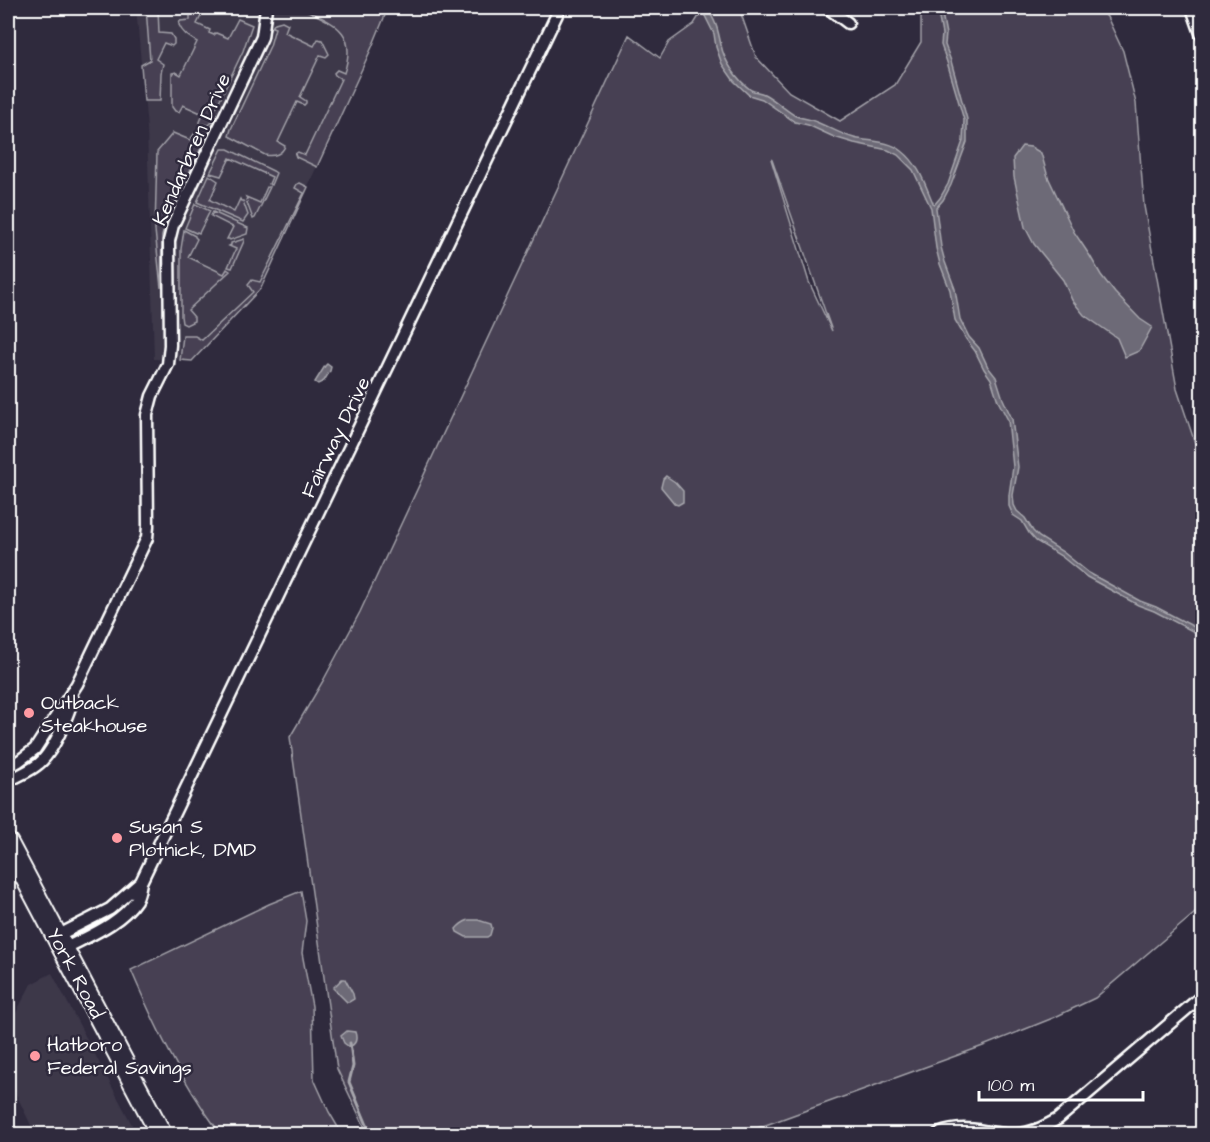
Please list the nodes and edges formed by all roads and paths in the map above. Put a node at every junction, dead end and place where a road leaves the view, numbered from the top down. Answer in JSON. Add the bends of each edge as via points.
{"nodes":[{"id":1,"x":266,"y":8,"type":"edge"},
{"id":2,"x":560,"y":8,"type":"edge"},
{"id":3,"x":828,"y":8,"type":"edge"},
{"id":4,"x":1196,"y":11,"type":"edge"},
{"id":5,"x":848,"y":23,"type":"dead end"},
{"id":6,"x":1203,"y":36,"type":"edge"},
{"id":7,"x":77,"y":684,"type":"junction"},
{"id":8,"x":8,"y":767,"type":"edge"},
{"id":9,"x":8,"y":781,"type":"edge"},
{"id":10,"x":8,"y":844,"type":"edge"},
{"id":11,"x":60,"y":943,"type":"junction"},
{"id":12,"x":1203,"y":996,"type":"edge"},
{"id":13,"x":161,"y":1134,"type":"edge"},
{"id":14,"x":938,"y":1134,"type":"edge"}],
"edges":[{"from":1,"to":7,"type":"street","name":"Kendarbren Drive","via":[[262,37],[173,225],[168,364],[147,415],[147,538]]},
{"from":2,"to":11,"type":"street","name":"Fairway Drive","via":[[141,882],[137,899],[108,925]]},
{"from":3,"to":5,"type":"street"},
{"from":4,"to":6,"type":"street"},
{"from":7,"to":8,"type":"street","name":"Kendarbren Drive","via":[[35,749]]},
{"from":7,"to":9,"type":"street","name":"Kendarbren Drive","via":[[68,714],[48,753],[38,765]]},
{"from":10,"to":11,"type":"highway","name":"York Road"},
{"from":11,"to":13,"type":"highway","name":"York Road"},
{"from":12,"to":14,"type":"street","via":[[1048,1125],[1020,1134],[965,1129]]}]}
